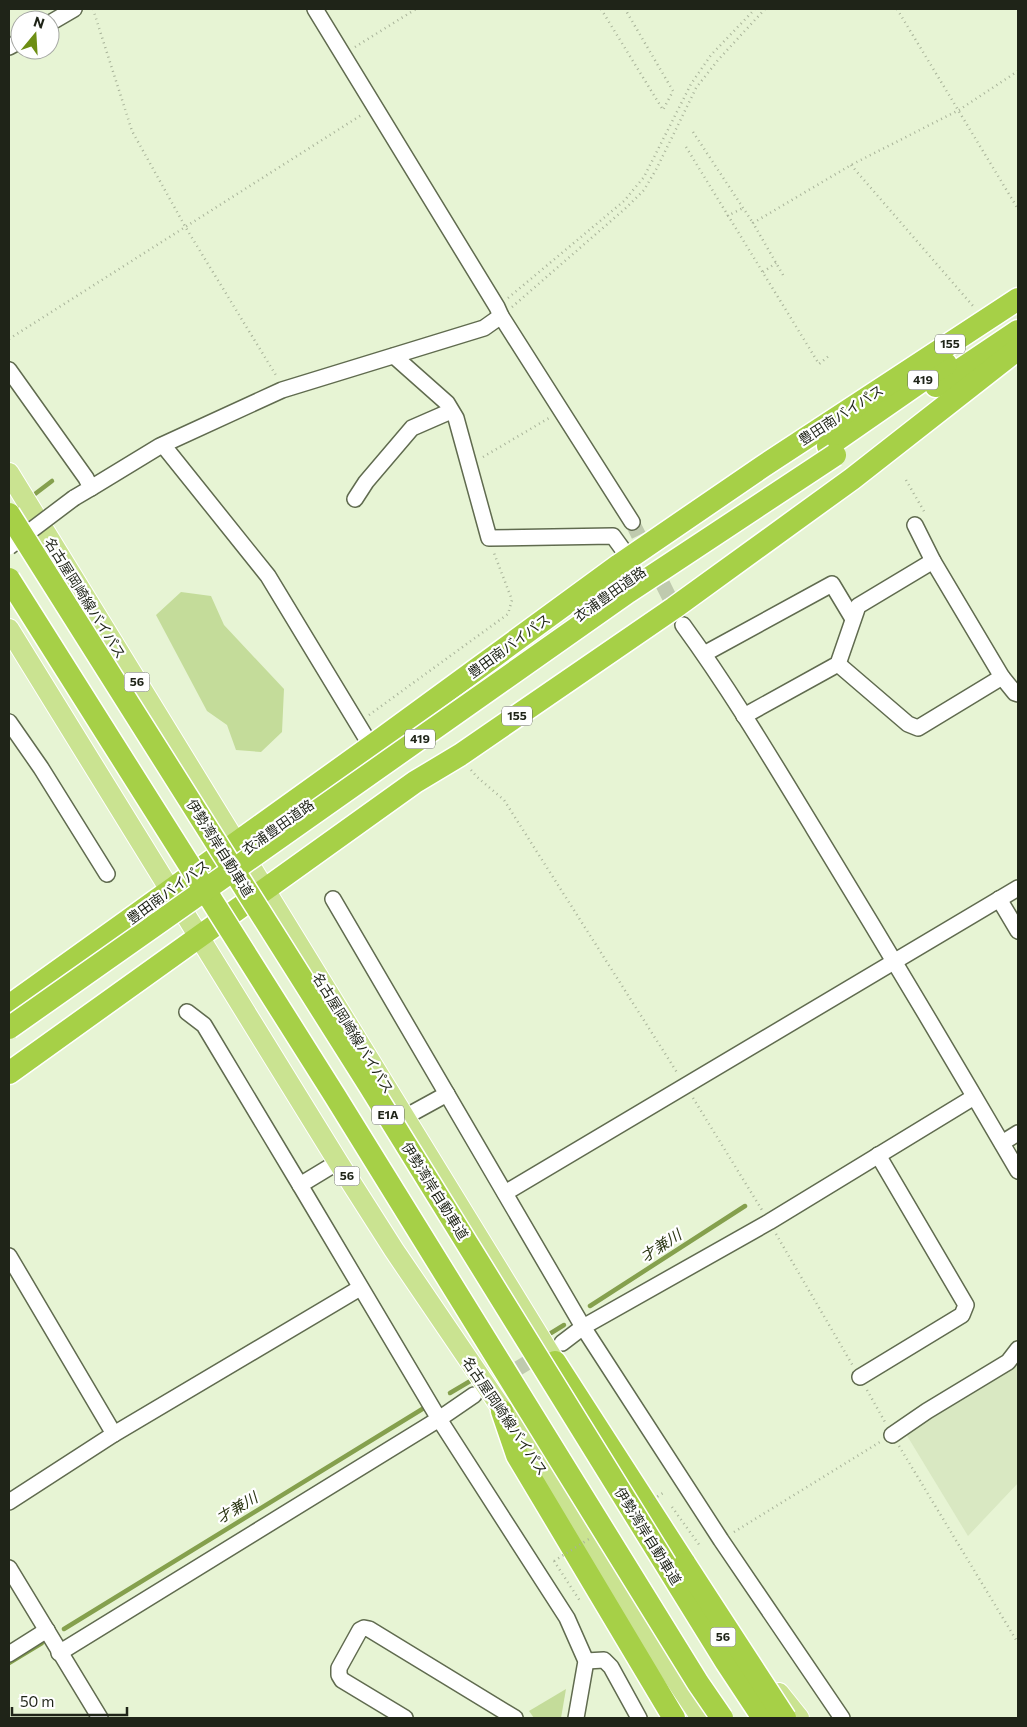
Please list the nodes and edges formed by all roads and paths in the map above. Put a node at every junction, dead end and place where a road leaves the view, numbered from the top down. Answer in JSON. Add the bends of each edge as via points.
{"nodes":[{"id":1,"x":74,"y":9,"type":"edge"},
{"id":2,"x":93,"y":9,"type":"edge"},
{"id":3,"x":315,"y":9,"type":"edge"},
{"id":4,"x":416,"y":9,"type":"edge"},
{"id":5,"x":602,"y":9,"type":"edge"},
{"id":6,"x":624,"y":9,"type":"edge"},
{"id":7,"x":755,"y":9,"type":"edge"},
{"id":8,"x":764,"y":9,"type":"edge"},
{"id":9,"x":897,"y":9,"type":"edge"},
{"id":10,"x":60,"y":17,"type":"edge"},
{"id":11,"x":343,"y":54,"type":"junction"},
{"id":12,"x":1018,"y":71,"type":"edge"},
{"id":13,"x":375,"y":107,"type":"junction"},
{"id":14,"x":959,"y":110,"type":"junction"},
{"id":15,"x":693,"y":132,"type":"dead end"},
{"id":16,"x":686,"y":147,"type":"dead end"},
{"id":17,"x":851,"y":165,"type":"junction"},
{"id":18,"x":743,"y":208,"type":"junction"},
{"id":19,"x":1018,"y":209,"type":"edge"},
{"id":20,"x":727,"y":216,"type":"junction"},
{"id":21,"x":752,"y":224,"type":"junction"},
{"id":22,"x":186,"y":228,"type":"junction"},
{"id":23,"x":776,"y":263,"type":"junction"},
{"id":24,"x":762,"y":272,"type":"junction"},
{"id":25,"x":783,"y":275,"type":"dead end"},
{"id":26,"x":1018,"y":299,"type":"edge"},
{"id":27,"x":499,"y":311,"type":"junction"},
{"id":28,"x":1018,"y":315,"type":"edge"},
{"id":29,"x":985,"y":320,"type":"junction"},
{"id":30,"x":1018,"y":331,"type":"edge"},
{"id":31,"x":9,"y":339,"type":"edge"},
{"id":32,"x":1018,"y":349,"type":"edge"},
{"id":33,"x":394,"y":356,"type":"junction"},
{"id":34,"x":830,"y":356,"type":"dead end"},
{"id":35,"x":9,"y":370,"type":"edge"},
{"id":36,"x":282,"y":390,"type":"junction"},
{"id":37,"x":451,"y":411,"type":"junction"},
{"id":38,"x":561,"y":411,"type":"junction"},
{"id":39,"x":162,"y":445,"type":"junction"},
{"id":40,"x":831,"y":450,"type":"junction"},
{"id":41,"x":468,"y":466,"type":"junction"},
{"id":42,"x":9,"y":474,"type":"edge"},
{"id":43,"x":91,"y":488,"type":"junction"},
{"id":44,"x":356,"y":499,"type":"dead end"},
{"id":45,"x":9,"y":514,"type":"edge"},
{"id":46,"x":632,"y":522,"type":"tunnel mouth"},
{"id":47,"x":915,"y":525,"type":"dead end"},
{"id":48,"x":489,"y":538,"type":"junction"},
{"id":49,"x":9,"y":547,"type":"edge"},
{"id":50,"x":629,"y":558,"type":"junction"},
{"id":51,"x":933,"y":562,"type":"junction"},
{"id":52,"x":9,"y":579,"type":"edge"},
{"id":53,"x":854,"y":619,"type":"junction"},
{"id":54,"x":683,"y":625,"type":"tunnel mouth"},
{"id":55,"x":9,"y":629,"type":"edge"},
{"id":56,"x":704,"y":654,"type":"junction"},
{"id":57,"x":838,"y":664,"type":"junction"},
{"id":58,"x":1002,"y":677,"type":"junction"},
{"id":59,"x":1018,"y":694,"type":"edge"},
{"id":60,"x":744,"y":716,"type":"junction"},
{"id":61,"x":9,"y":722,"type":"edge"},
{"id":62,"x":358,"y":723,"type":"junction"},
{"id":63,"x":372,"y":746,"type":"junction"},
{"id":64,"x":236,"y":843,"type":"junction"},
{"id":65,"x":108,"y":874,"type":"dead end"},
{"id":66,"x":1018,"y":888,"type":"edge"},
{"id":67,"x":170,"y":890,"type":"junction"},
{"id":68,"x":265,"y":890,"type":"junction"},
{"id":69,"x":333,"y":899,"type":"dead end"},
{"id":70,"x":999,"y":899,"type":"junction"},
{"id":71,"x":1018,"y":931,"type":"edge"},
{"id":72,"x":199,"y":937,"type":"junction"},
{"id":73,"x":895,"y":961,"type":"junction"},
{"id":74,"x":9,"y":1006,"type":"edge"},
{"id":75,"x":187,"y":1012,"type":"dead end"},
{"id":76,"x":9,"y":1018,"type":"edge"},
{"id":77,"x":9,"y":1028,"type":"edge"},
{"id":78,"x":9,"y":1073,"type":"edge"},
{"id":79,"x":447,"y":1094,"type":"junction"},
{"id":80,"x":974,"y":1097,"type":"junction"},
{"id":81,"x":405,"y":1117,"type":"junction"},
{"id":82,"x":1018,"y":1133,"type":"edge"},
{"id":83,"x":1002,"y":1143,"type":"junction"},
{"id":84,"x":878,"y":1155,"type":"junction"},
{"id":85,"x":338,"y":1162,"type":"junction"},
{"id":86,"x":1018,"y":1171,"type":"edge"},
{"id":87,"x":300,"y":1185,"type":"junction"},
{"id":88,"x":505,"y":1193,"type":"junction"},
{"id":89,"x":9,"y":1256,"type":"edge"},
{"id":90,"x":360,"y":1288,"type":"junction"},
{"id":91,"x":583,"y":1327,"type":"junction"},
{"id":92,"x":1018,"y":1349,"type":"edge"},
{"id":93,"x":559,"y":1352,"type":"junction"},
{"id":94,"x":860,"y":1377,"type":"dead end"},
{"id":95,"x":474,"y":1395,"type":"tunnel mouth"},
{"id":96,"x":502,"y":1411,"type":"joint"},
{"id":97,"x":439,"y":1420,"type":"junction"},
{"id":98,"x":114,"y":1434,"type":"junction"},
{"id":99,"x":892,"y":1435,"type":"junction"},
{"id":100,"x":668,"y":1501,"type":"dead end"},
{"id":101,"x":9,"y":1502,"type":"edge"},
{"id":102,"x":721,"y":1540,"type":"junction"},
{"id":103,"x":700,"y":1546,"type":"dead end"},
{"id":104,"x":678,"y":1560,"type":"junction"},
{"id":105,"x":554,"y":1561,"type":"dead end"},
{"id":106,"x":9,"y":1568,"type":"edge"},
{"id":107,"x":600,"y":1596,"type":"junction"},
{"id":108,"x":48,"y":1630,"type":"junction"},
{"id":109,"x":1018,"y":1643,"type":"edge"},
{"id":110,"x":59,"y":1653,"type":"junction"},
{"id":111,"x":9,"y":1654,"type":"edge"},
{"id":112,"x":586,"y":1661,"type":"junction"},
{"id":113,"x":100,"y":1718,"type":"edge"},
{"id":114,"x":405,"y":1718,"type":"edge"},
{"id":115,"x":516,"y":1718,"type":"edge"},
{"id":116,"x":576,"y":1718,"type":"edge"},
{"id":117,"x":639,"y":1718,"type":"edge"},
{"id":118,"x":674,"y":1718,"type":"edge"},
{"id":119,"x":682,"y":1718,"type":"edge"},
{"id":120,"x":701,"y":1718,"type":"edge"},
{"id":121,"x":722,"y":1718,"type":"edge"},
{"id":122,"x":763,"y":1718,"type":"edge"},
{"id":123,"x":776,"y":1718,"type":"edge"},
{"id":124,"x":786,"y":1718,"type":"edge"},
{"id":125,"x":799,"y":1718,"type":"edge"},
{"id":126,"x":842,"y":1718,"type":"edge"}],
"edges":[{"from":1,"to":10,"type":"street"},
{"from":2,"to":22,"type":"path","via":[[132,131]]},
{"from":3,"to":11,"type":"street"},
{"from":4,"to":11,"type":"path"},
{"from":5,"to":6,"type":"path","via":[[663,110],[674,91]]},
{"from":7,"to":27,"type":"path","via":[[711,55],[691,84],[644,178],[624,201]]},
{"from":8,"to":27,"type":"path","via":[[696,88],[644,190]]},
{"from":9,"to":14,"type":"path"},
{"from":11,"to":13,"type":"street"},
{"from":12,"to":14,"type":"path"},
{"from":13,"to":22,"type":"path"},
{"from":13,"to":27,"type":"street"},
{"from":14,"to":17,"type":"path"},
{"from":14,"to":19,"type":"path"},
{"from":15,"to":18,"type":"path"},
{"from":16,"to":20,"type":"path"},
{"from":17,"to":21,"type":"path"},
{"from":17,"to":29,"type":"path"},
{"from":18,"to":20,"type":"path"},
{"from":18,"to":21,"type":"path"},
{"from":20,"to":24,"type":"path"},
{"from":21,"to":23,"type":"path"},
{"from":22,"to":31,"type":"path"},
{"from":22,"to":36,"type":"path","via":[[279,380]]},
{"from":23,"to":24,"type":"path"},
{"from":23,"to":25,"type":"path"},
{"from":24,"to":34,"type":"path","via":[[819,364]]},
{"from":26,"to":29,"type":"highway","name":"豊田南バイパス","number":"155"},
{"from":27,"to":33,"type":"street","via":[[484,328]]},
{"from":27,"to":38,"type":"street"},
{"from":28,"to":40,"type":"highway","name":"衣浦豊田道路","number":"419"},
{"from":29,"to":50,"type":"highway","name":"豊田南バイパス","number":"155"},
{"from":30,"to":40,"type":"highway","name":"衣浦豊田道路","number":"419"},
{"from":32,"to":68,"type":"highway","number":"155","via":[[852,480],[682,602],[460,755],[415,782]]},
{"from":33,"to":36,"type":"street"},
{"from":33,"to":37,"type":"street","via":[[447,403]]},
{"from":35,"to":43,"type":"street"},
{"from":36,"to":39,"type":"street"},
{"from":37,"to":41,"type":"street","via":[[456,418]]},
{"from":37,"to":44,"type":"street","via":[[412,428],[366,482]]},
{"from":38,"to":41,"type":"path"},
{"from":38,"to":46,"type":"street"},
{"from":39,"to":43,"type":"street"},
{"from":39,"to":62,"type":"street","via":[[268,576]]},
{"from":40,"to":76,"type":"highway","name":"衣浦豊田道路","number":"419","bridge":true,"via":[[738,504]]},
{"from":40,"to":77,"type":"highway","name":"衣浦豊田道路","number":"419","bridge":true},
{"from":41,"to":48,"type":"street"},
{"from":42,"to":64,"type":"main road","name":"名古屋岡崎線バイパス","number":"56"},
{"from":43,"to":49,"type":"street","bridge":true},
{"from":45,"to":122,"type":"highway","name":"伊勢湾岸自動車道","number":"E1A","bridge":true},
{"from":47,"to":51,"type":"street"},
{"from":48,"to":50,"type":"street","via":[[613,536]]},
{"from":48,"to":62,"type":"path","via":[[512,600],[508,614]]},
{"from":50,"to":63,"type":"highway","name":"豊田南バイパス","number":"155"},
{"from":51,"to":53,"type":"street","via":[[858,606]]},
{"from":51,"to":58,"type":"street"},
{"from":52,"to":121,"type":"highway","number":"E1A","bridge":true},
{"from":53,"to":56,"type":"street","via":[[832,584]]},
{"from":53,"to":57,"type":"street"},
{"from":54,"to":56,"type":"street"},
{"from":55,"to":67,"type":"main road","name":"名古屋岡崎線バイパス","number":"56"},
{"from":56,"to":60,"type":"street"},
{"from":57,"to":58,"type":"street","via":[[908,724],[918,728]]},
{"from":57,"to":60,"type":"street"},
{"from":58,"to":59,"type":"street"},
{"from":60,"to":73,"type":"street"},
{"from":61,"to":65,"type":"street"},
{"from":62,"to":63,"type":"street"},
{"from":63,"to":64,"type":"highway","name":"豊田南バイパス","number":"155"},
{"from":64,"to":67,"type":"highway","name":"豊田南バイパス","number":"155"},
{"from":64,"to":68,"type":"main road","name":"名古屋岡崎線バイパス","number":"56"},
{"from":66,"to":70,"type":"street"},
{"from":67,"to":72,"type":"main road","name":"名古屋岡崎線バイパス","number":"56"},
{"from":67,"to":74,"type":"highway","name":"豊田南バイパス","number":"155"},
{"from":68,"to":72,"type":"highway","number":"155"},
{"from":68,"to":81,"type":"main road","name":"名古屋岡崎線バイパス","number":"56"},
{"from":69,"to":79,"type":"street"},
{"from":70,"to":71,"type":"street"},
{"from":70,"to":73,"type":"street"},
{"from":72,"to":78,"type":"highway","number":"155"},
{"from":72,"to":85,"type":"main road","name":"名古屋岡崎線バイパス","number":"56"},
{"from":73,"to":80,"type":"street"},
{"from":73,"to":88,"type":"street"},
{"from":75,"to":87,"type":"street","via":[[204,1026]]},
{"from":79,"to":81,"type":"street"},
{"from":79,"to":88,"type":"street"},
{"from":80,"to":83,"type":"street"},
{"from":80,"to":84,"type":"street"},
{"from":81,"to":93,"type":"main road","name":"名古屋岡崎線バイパス","number":"56"},
{"from":82,"to":83,"type":"street"},
{"from":83,"to":86,"type":"street"},
{"from":84,"to":91,"type":"street","via":[[769,1222]]},
{"from":84,"to":94,"type":"street","via":[[966,1305],[962,1315]]},
{"from":85,"to":87,"type":"street"},
{"from":85,"to":96,"type":"main road","name":"名古屋岡崎線バイパス","number":"56"},
{"from":87,"to":90,"type":"street"},
{"from":88,"to":91,"type":"street"},
{"from":89,"to":98,"type":"street"},
{"from":90,"to":97,"type":"street"},
{"from":90,"to":98,"type":"street"},
{"from":91,"to":93,"type":"street"},
{"from":91,"to":102,"type":"street"},
{"from":92,"to":99,"type":"street","via":[[1008,1362]]},
{"from":93,"to":104,"type":"highway"},
{"from":95,"to":97,"type":"street"},
{"from":96,"to":107,"type":"highway","via":[[517,1455]]},
{"from":97,"to":110,"type":"street"},
{"from":97,"to":112,"type":"street","via":[[567,1618]]},
{"from":98,"to":101,"type":"street"},
{"from":99,"to":102,"type":"path"},
{"from":99,"to":109,"type":"path"},
{"from":100,"to":103,"type":"path"},
{"from":102,"to":126,"type":"street"},
{"from":104,"to":123,"type":"main road","number":"56"},
{"from":104,"to":124,"type":"highway","bridge":true},
{"from":104,"to":125,"type":"main road"},
{"from":105,"to":107,"type":"path"},
{"from":106,"to":108,"type":"street"},
{"from":107,"to":118,"type":"highway"},
{"from":107,"to":119,"type":"main road","via":[[622,1618]]},
{"from":107,"to":120,"type":"main road"},
{"from":108,"to":110,"type":"street"},
{"from":108,"to":111,"type":"street"},
{"from":110,"to":113,"type":"street"},
{"from":112,"to":116,"type":"street"},
{"from":112,"to":117,"type":"street","via":[[604,1660]]},
{"from":114,"to":115,"type":"street","via":[[342,1680],[339,1668],[364,1628]]}]}
